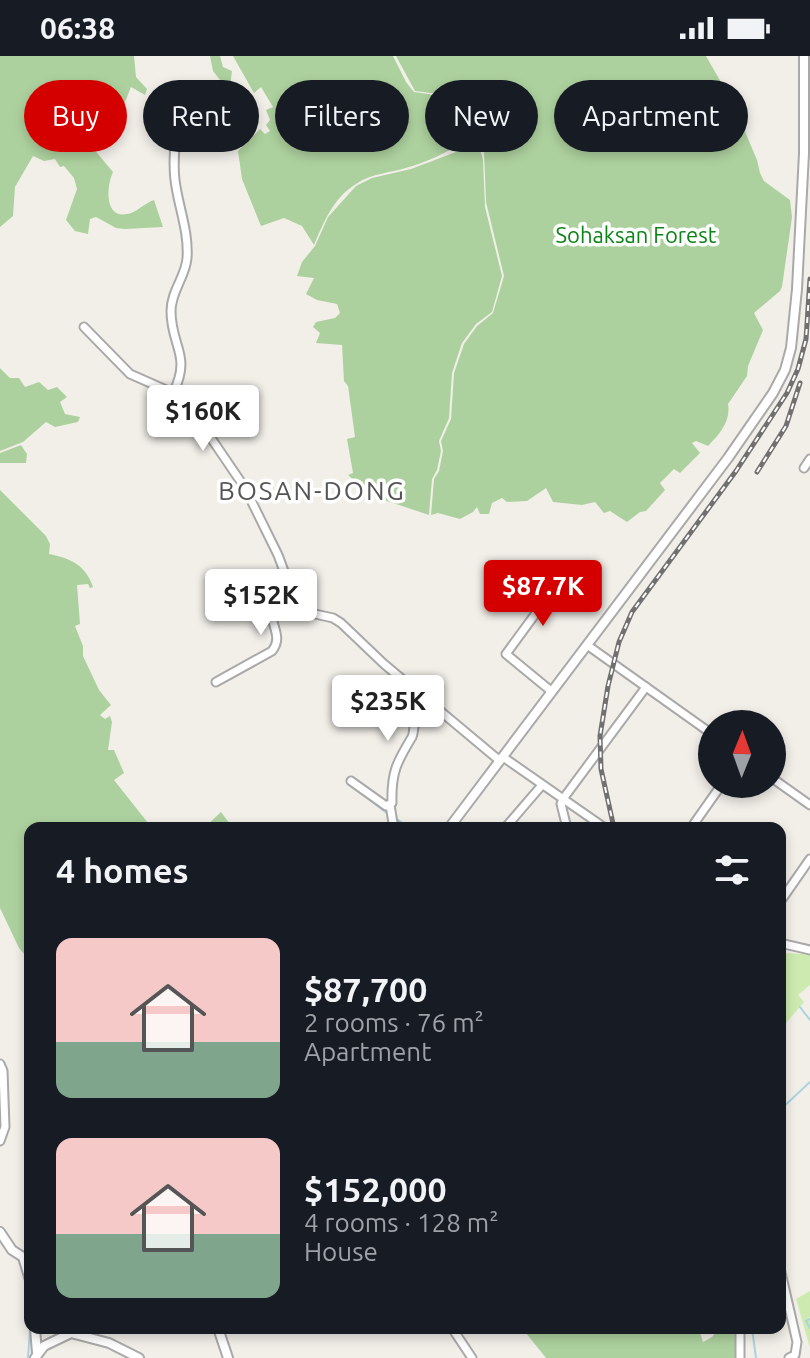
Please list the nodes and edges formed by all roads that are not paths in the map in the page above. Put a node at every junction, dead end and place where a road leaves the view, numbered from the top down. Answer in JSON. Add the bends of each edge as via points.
{"nodes":[{"id":1,"x":804,"y":56,"type":"edge"},
{"id":2,"x":176,"y":152,"type":"edge"},
{"id":3,"x":84,"y":327,"type":"dead end"},
{"id":4,"x":173,"y":393,"type":"junction"},
{"id":5,"x":810,"y":459,"type":"edge"},
{"id":6,"x":804,"y":468,"type":"dead end"},
{"id":7,"x":540,"y":576,"type":"dead end"},
{"id":8,"x":297,"y":606,"type":"junction"},
{"id":9,"x":587,"y":645,"type":"junction"},
{"id":10,"x":216,"y":682,"type":"dead end"},
{"id":11,"x":646,"y":687,"type":"junction"},
{"id":12,"x":551,"y":691,"type":"junction"},
{"id":13,"x":431,"y":703,"type":"junction"},
{"id":14,"x":698,"y":724,"type":"edge"},
{"id":15,"x":502,"y":759,"type":"junction"},
{"id":16,"x":351,"y":781,"type":"dead end"},
{"id":17,"x":542,"y":785,"type":"junction"},
{"id":18,"x":786,"y":788,"type":"edge"},
{"id":19,"x":712,"y":798,"type":"edge"},
{"id":20,"x":563,"y":799,"type":"junction"},
{"id":21,"x":810,"y":805,"type":"edge"},
{"id":22,"x":391,"y":812,"type":"junction"},
{"id":23,"x":395,"y":822,"type":"edge"},
{"id":24,"x":454,"y":822,"type":"edge"},
{"id":25,"x":510,"y":822,"type":"edge"},
{"id":26,"x":566,"y":822,"type":"edge"},
{"id":27,"x":596,"y":822,"type":"edge"},
{"id":28,"x":695,"y":822,"type":"edge"},
{"id":29,"x":810,"y":859,"type":"edge"},
{"id":30,"x":786,"y":893,"type":"edge"},
{"id":31,"x":786,"y":944,"type":"edge"},
{"id":32,"x":810,"y":950,"type":"edge"},
{"id":33,"x":0,"y":1064,"type":"edge"},
{"id":34,"x":0,"y":1141,"type":"edge"},
{"id":35,"x":0,"y":1232,"type":"edge"},
{"id":36,"x":24,"y":1260,"type":"edge"},
{"id":37,"x":786,"y":1294,"type":"edge"},
{"id":38,"x":35,"y":1334,"type":"edge"},
{"id":39,"x":69,"y":1334,"type":"edge"},
{"id":40,"x":75,"y":1334,"type":"edge"},
{"id":41,"x":220,"y":1334,"type":"edge"},
{"id":42,"x":456,"y":1334,"type":"edge"},
{"id":43,"x":740,"y":1334,"type":"edge"},
{"id":44,"x":36,"y":1356,"type":"edge"},
{"id":45,"x":139,"y":1358,"type":"edge"},
{"id":46,"x":228,"y":1358,"type":"edge"},
{"id":47,"x":472,"y":1358,"type":"edge"},
{"id":48,"x":740,"y":1358,"type":"edge"},
{"id":49,"x":789,"y":1358,"type":"edge"}],
"edges":[{"from":1,"to":9,"type":"street","via":[[798,264],[785,370],[728,458]]},
{"from":2,"to":4,"type":"street","via":[[174,179],[187,234],[187,261],[171,310],[183,363]]},
{"from":3,"to":4,"type":"street","via":[[130,374]]},
{"from":4,"to":8,"type":"street","via":[[192,410],[245,488]]},
{"from":5,"to":6,"type":"street"},
{"from":7,"to":12,"type":"street","via":[[550,594],[506,654]]},
{"from":8,"to":10,"type":"street","via":[[272,618],[278,637],[272,651]]},
{"from":8,"to":13,"type":"street","via":[[333,618]]},
{"from":9,"to":11,"type":"street"},
{"from":9,"to":12,"type":"street"},
{"from":11,"to":14,"type":"street"},
{"from":11,"to":20,"type":"street"},
{"from":12,"to":15,"type":"street"},
{"from":13,"to":15,"type":"street"},
{"from":13,"to":22,"type":"street","via":[[415,724],[415,734],[392,775]]},
{"from":15,"to":17,"type":"street"},
{"from":15,"to":24,"type":"street"},
{"from":16,"to":22,"type":"street"},
{"from":17,"to":20,"type":"street"},
{"from":17,"to":25,"type":"street"},
{"from":18,"to":21,"type":"street"},
{"from":19,"to":28,"type":"street"},
{"from":20,"to":26,"type":"street"},
{"from":20,"to":27,"type":"street"},
{"from":22,"to":23,"type":"street"},
{"from":29,"to":30,"type":"street"},
{"from":31,"to":32,"type":"street"},
{"from":33,"to":34,"type":"street","via":[[5,1117]]},
{"from":35,"to":36,"type":"street"},
{"from":37,"to":49,"type":"street","via":[[797,1342],[795,1355]]},
{"from":38,"to":44,"type":"street"},
{"from":39,"to":44,"type":"street"},
{"from":40,"to":45,"type":"street"},
{"from":41,"to":46,"type":"street"},
{"from":42,"to":47,"type":"street"},
{"from":43,"to":48,"type":"street"}]}
